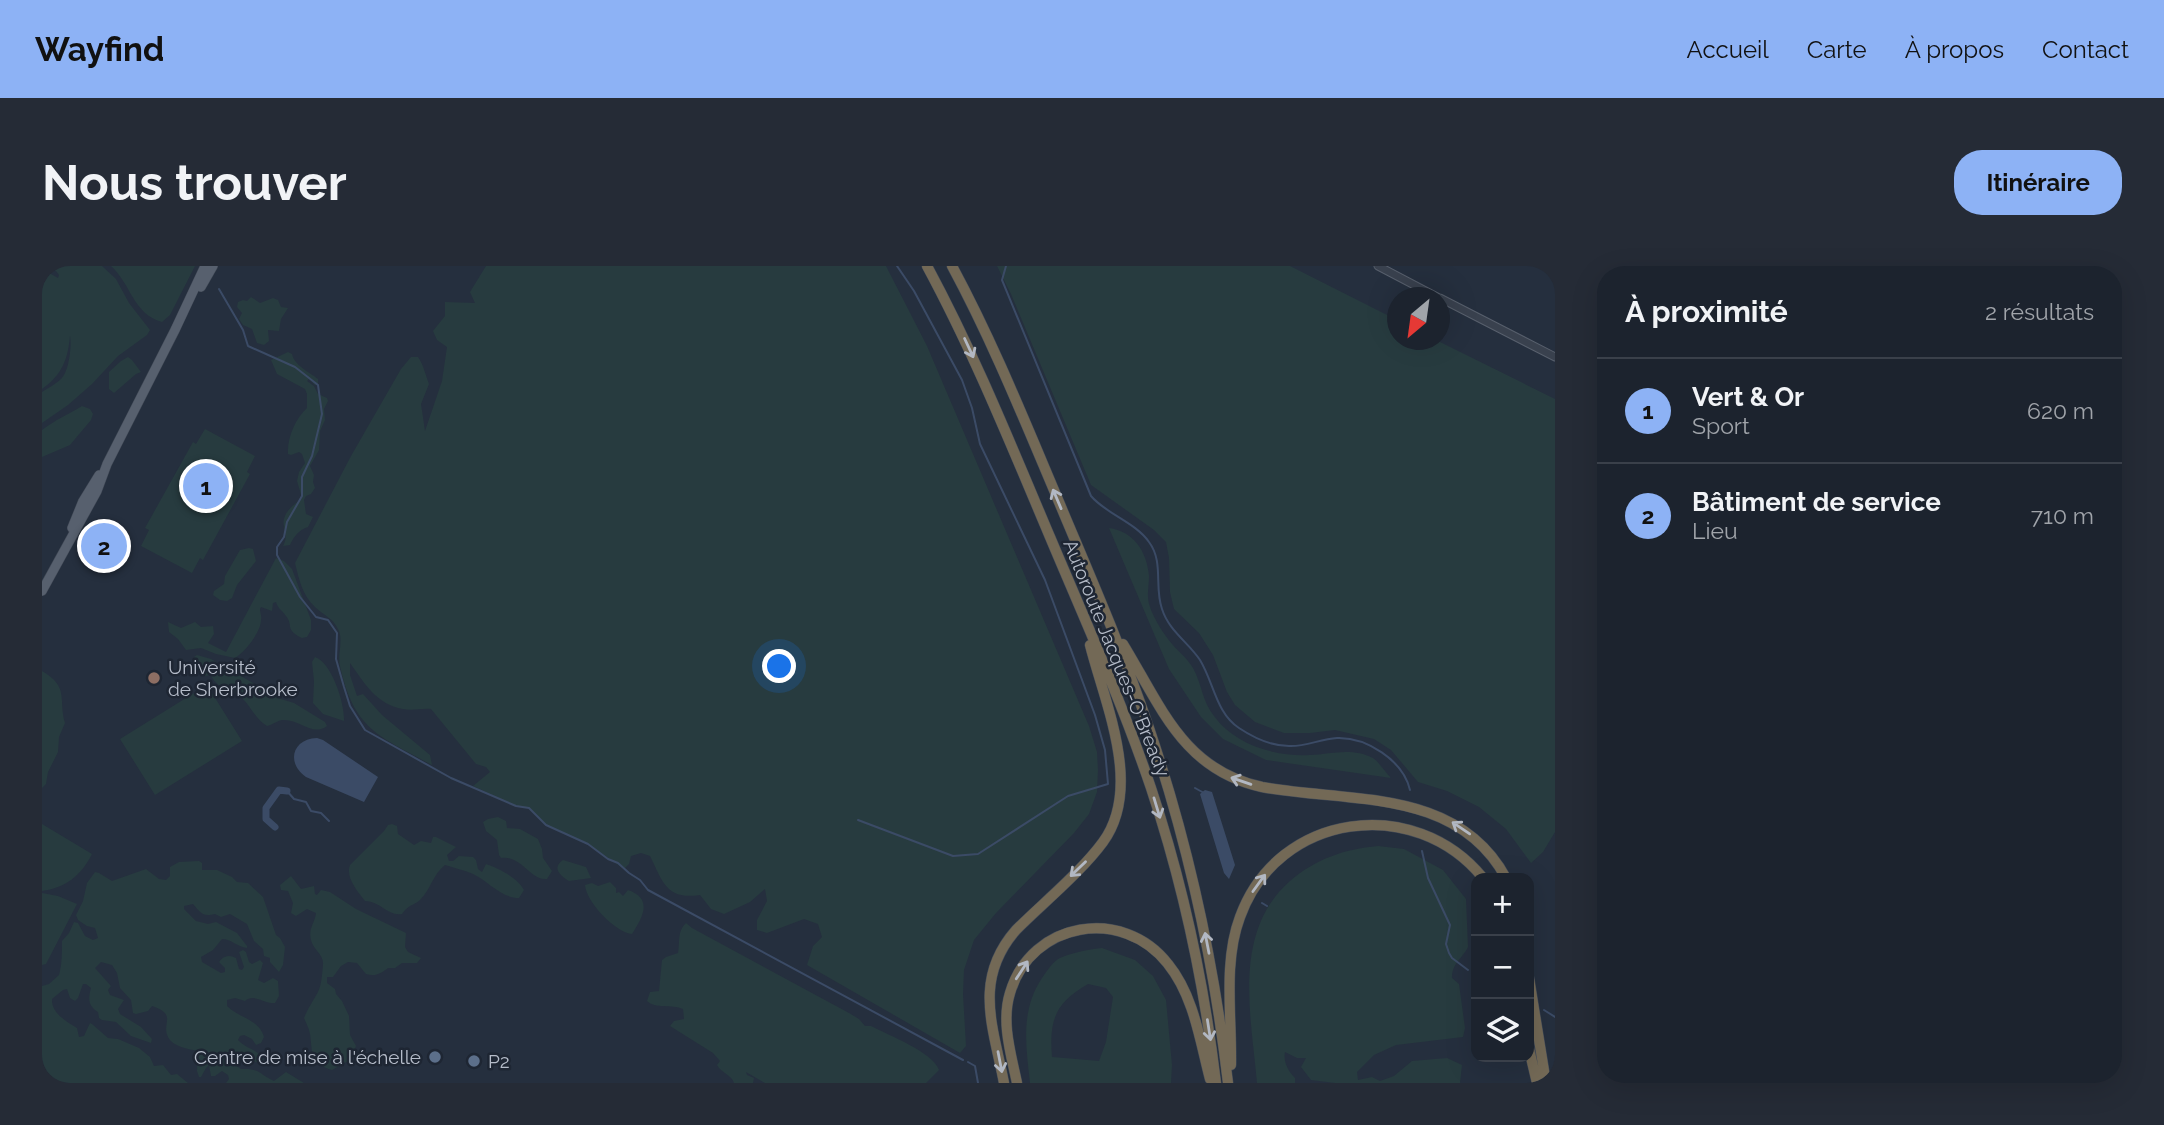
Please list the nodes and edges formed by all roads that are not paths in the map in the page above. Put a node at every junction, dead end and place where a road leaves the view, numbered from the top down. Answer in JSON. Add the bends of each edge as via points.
{"nodes":[{"id":1,"x":205,"y":266,"type":"edge"},
{"id":2,"x":213,"y":266,"type":"edge"},
{"id":3,"x":927,"y":266,"type":"edge"},
{"id":4,"x":951,"y":266,"type":"edge"},
{"id":5,"x":1378,"y":266,"type":"edge"},
{"id":6,"x":1418,"y":287,"type":"edge"},
{"id":7,"x":1450,"y":304,"type":"edge"},
{"id":8,"x":175,"y":331,"type":"junction"},
{"id":9,"x":1555,"y":357,"type":"edge"},
{"id":10,"x":42,"y":590,"type":"edge"},
{"id":11,"x":1080,"y":608,"type":"junction"},
{"id":12,"x":1108,"y":620,"type":"junction"},
{"id":13,"x":1478,"y":873,"type":"edge"},
{"id":14,"x":1503,"y":873,"type":"edge"},
{"id":15,"x":1532,"y":999,"type":"edge"},
{"id":16,"x":1531,"y":1064,"type":"joint"},
{"id":17,"x":1004,"y":1083,"type":"edge"},
{"id":18,"x":1017,"y":1083,"type":"edge"},
{"id":19,"x":1214,"y":1083,"type":"edge"},
{"id":20,"x":1230,"y":1083,"type":"edge"},
{"id":21,"x":1528,"y":1083,"type":"edge"},
{"id":22,"x":1537,"y":1083,"type":"edge"},
{"id":23,"x":1546,"y":1083,"type":"edge"}],
"edges":[{"from":1,"to":8,"type":"main road"},
{"from":2,"to":8,"type":"main road"},
{"from":3,"to":11,"type":"highway","name":"Autoroute Jacques-O'Bready","one_way":true,"via":[[981,375]]},
{"from":12,"to":4,"type":"highway","name":"Autoroute Jacques-O'Bready","one_way":true,"via":[[1000,363]]},
{"from":5,"to":6,"type":"street"},
{"from":7,"to":9,"type":"street"},
{"from":8,"to":10,"type":"main road","via":[[97,491]]},
{"from":11,"to":17,"type":"highway","one_way":true,"via":[[1118,748],[1120,799],[1102,844],[1016,930],[994,963],[989,1004]]},
{"from":11,"to":19,"type":"highway","name":"Autoroute Jacques-O'Bready","one_way":true,"via":[[1134,742],[1168,845],[1199,972]]},
{"from":14,"to":12,"type":"highway","one_way":true,"via":[[1477,840],[1435,814],[1257,786],[1212,767],[1174,729]]},
{"from":20,"to":12,"type":"highway","name":"Autoroute Jacques-O'Bready","one_way":true,"via":[[1189,864],[1153,739]]},
{"from":20,"to":13,"type":"highway","one_way":true,"via":[[1230,971],[1235,933],[1256,886],[1284,855],[1336,829],[1390,826],[1443,844]]},
{"from":15,"to":23,"type":"highway"},
{"from":16,"to":21,"type":"highway"},
{"from":16,"to":22,"type":"highway"},
{"from":18,"to":19,"type":"highway","one_way":true,"via":[[1007,1017],[1018,974],[1034,953],[1054,939],[1099,928],[1139,939],[1171,967],[1188,1000]]}]}
